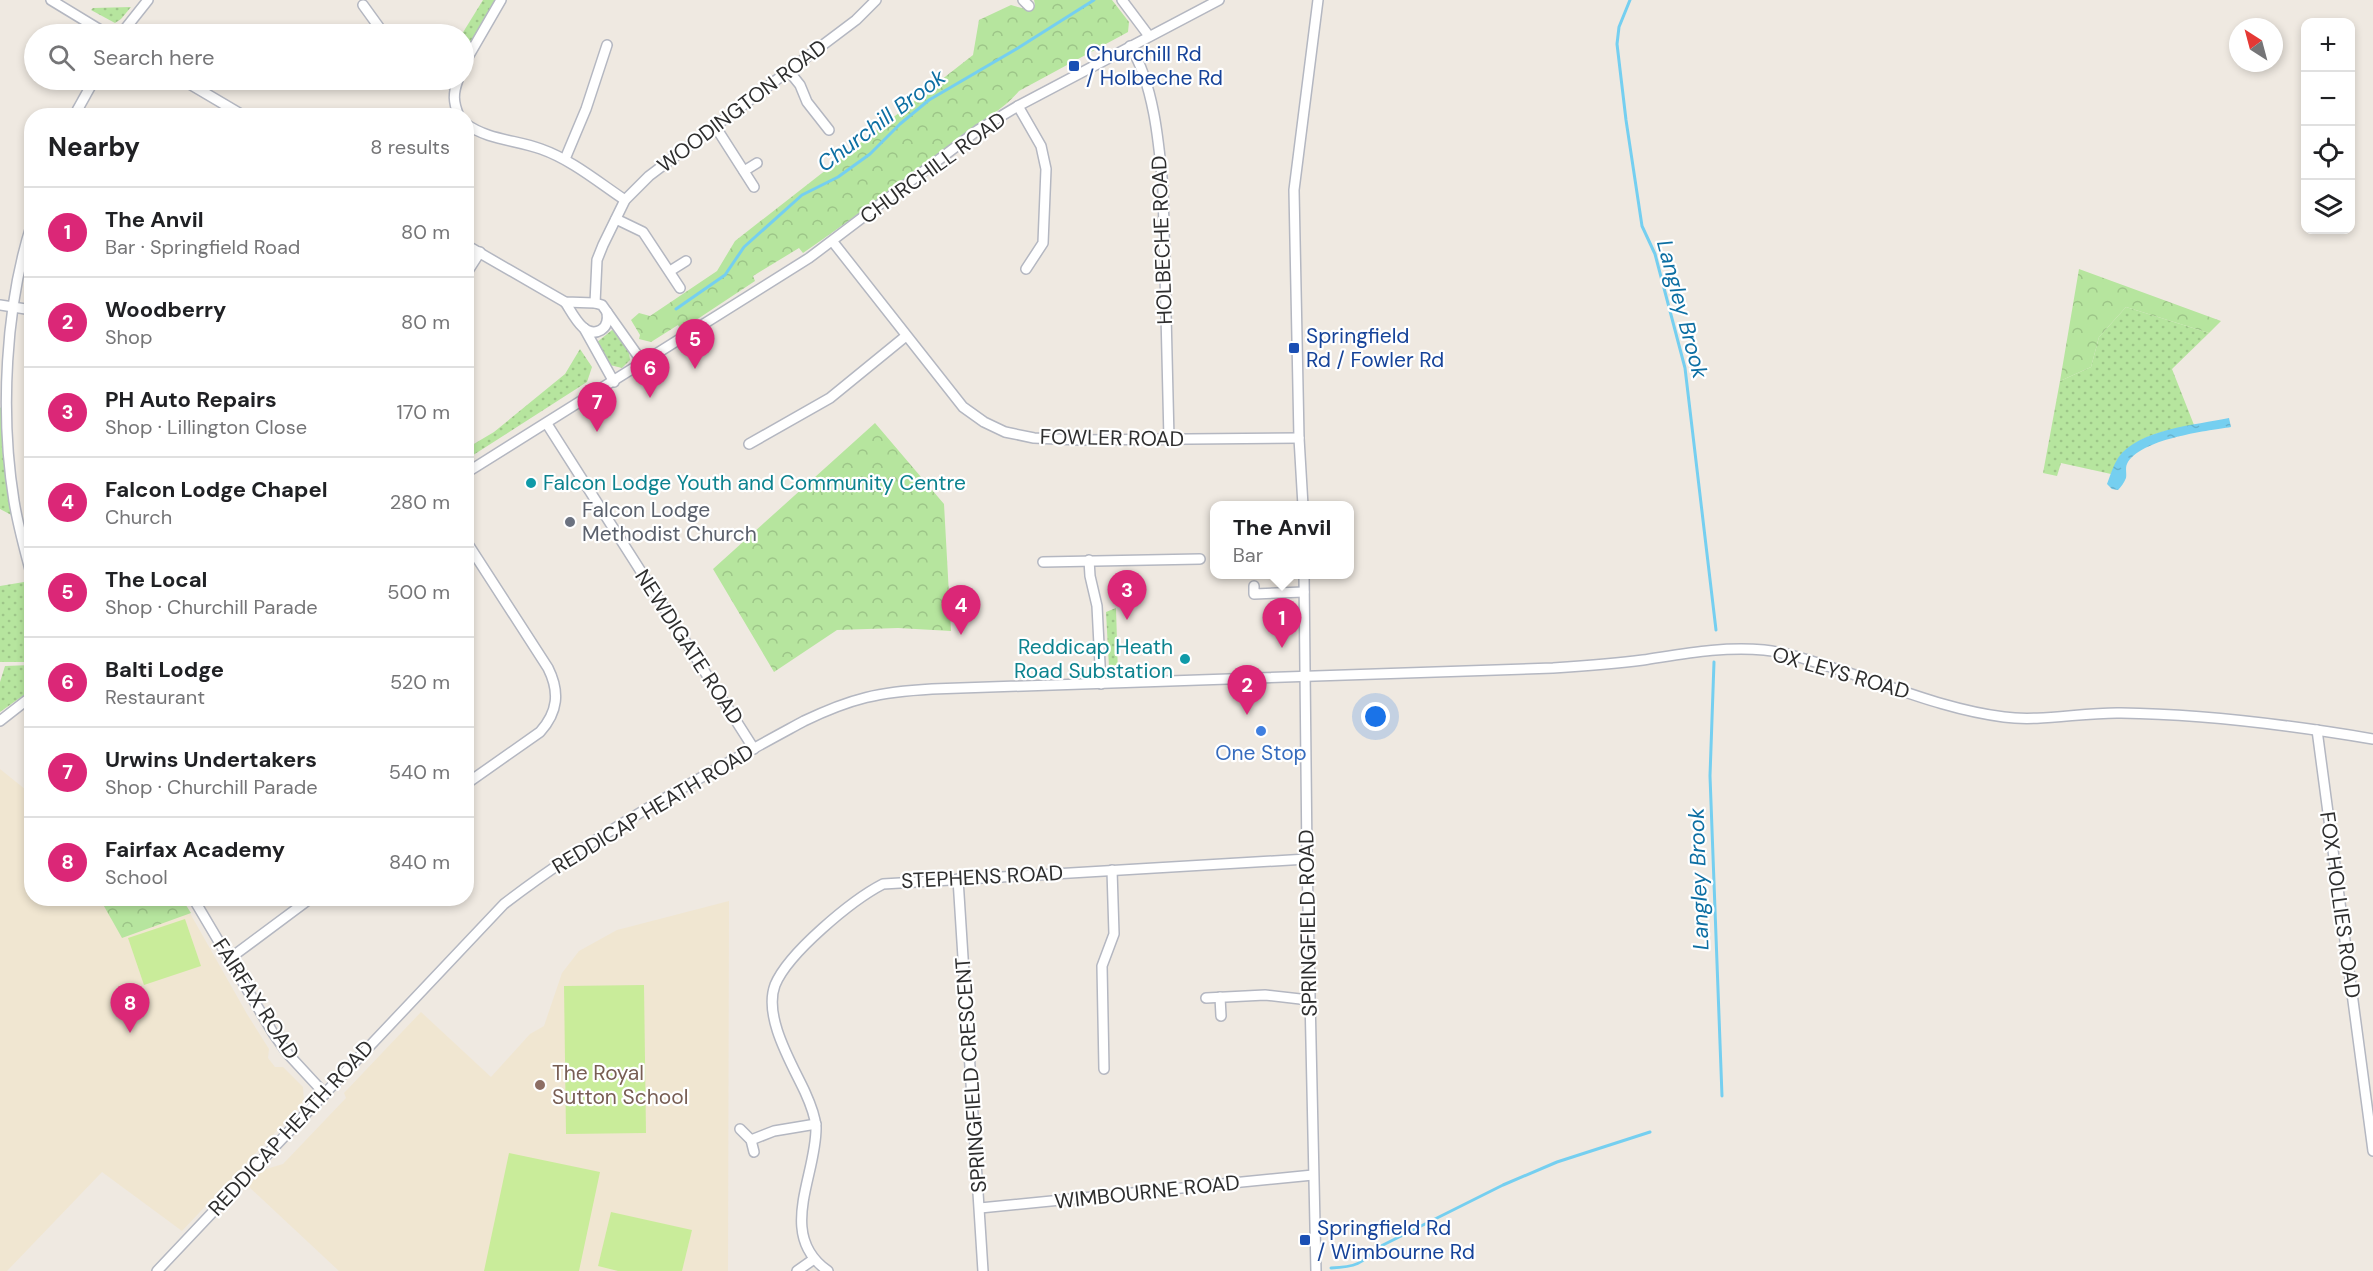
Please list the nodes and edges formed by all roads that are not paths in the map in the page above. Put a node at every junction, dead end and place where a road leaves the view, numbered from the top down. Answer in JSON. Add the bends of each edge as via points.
{"nodes":[{"id":1,"x":51,"y":0,"type":"edge"},
{"id":2,"x":148,"y":0,"type":"edge"},
{"id":3,"x":501,"y":0,"type":"edge"},
{"id":4,"x":876,"y":0,"type":"edge"},
{"id":5,"x":1122,"y":0,"type":"edge"},
{"id":6,"x":1219,"y":0,"type":"edge"},
{"id":7,"x":1318,"y":0,"type":"edge"},
{"id":8,"x":363,"y":5,"type":"dead end"},
{"id":9,"x":91,"y":24,"type":"edge"},
{"id":10,"x":129,"y":24,"type":"edge"},
{"id":11,"x":377,"y":24,"type":"edge"},
{"id":12,"x":1149,"y":36,"type":"junction"},
{"id":13,"x":607,"y":45,"type":"dead end"},
{"id":14,"x":1130,"y":46,"type":"junction"},
{"id":15,"x":474,"y":47,"type":"edge"},
{"id":16,"x":789,"y":70,"type":"junction"},
{"id":17,"x":88,"y":90,"type":"edge"},
{"id":18,"x":200,"y":90,"type":"edge"},
{"id":19,"x":455,"y":90,"type":"edge"},
{"id":20,"x":1018,"y":106,"type":"junction"},
{"id":21,"x":78,"y":108,"type":"edge"},
{"id":22,"x":230,"y":108,"type":"edge"},
{"id":23,"x":455,"y":108,"type":"edge"},
{"id":24,"x":715,"y":126,"type":"junction"},
{"id":25,"x":474,"y":129,"type":"edge"},
{"id":26,"x":829,"y":130,"type":"dead end"},
{"id":27,"x":565,"y":159,"type":"junction"},
{"id":28,"x":756,"y":163,"type":"dead end"},
{"id":29,"x":744,"y":171,"type":"junction"},
{"id":30,"x":754,"y":187,"type":"dead end"},
{"id":31,"x":625,"y":200,"type":"junction"},
{"id":32,"x":616,"y":219,"type":"junction"},
{"id":33,"x":832,"y":242,"type":"junction"},
{"id":34,"x":474,"y":249,"type":"edge"},
{"id":35,"x":24,"y":250,"type":"edge"},
{"id":36,"x":480,"y":252,"type":"junction"},
{"id":37,"x":474,"y":261,"type":"edge"},
{"id":38,"x":686,"y":261,"type":"dead end"},
{"id":39,"x":1026,"y":269,"type":"dead end"},
{"id":40,"x":670,"y":271,"type":"junction"},
{"id":41,"x":680,"y":288,"type":"dead end"},
{"id":42,"x":565,"y":302,"type":"junction"},
{"id":43,"x":592,"y":303,"type":"junction"},
{"id":44,"x":0,"y":305,"type":"edge"},
{"id":45,"x":13,"y":307,"type":"junction"},
{"id":46,"x":24,"y":309,"type":"edge"},
{"id":47,"x":606,"y":310,"type":"junction"},
{"id":48,"x":581,"y":325,"type":"junction"},
{"id":49,"x":906,"y":336,"type":"junction"},
{"id":50,"x":643,"y":363,"type":"junction"},
{"id":51,"x":614,"y":382,"type":"junction"},
{"id":52,"x":547,"y":423,"type":"junction"},
{"id":53,"x":1299,"y":438,"type":"junction"},
{"id":54,"x":1169,"y":439,"type":"junction"},
{"id":55,"x":749,"y":444,"type":"dead end"},
{"id":56,"x":474,"y":468,"type":"edge"},
{"id":57,"x":1303,"y":501,"type":"edge"},
{"id":58,"x":24,"y":544,"type":"edge"},
{"id":59,"x":474,"y":553,"type":"edge"},
{"id":60,"x":1200,"y":559,"type":"dead end"},
{"id":61,"x":1089,"y":560,"type":"junction"},
{"id":62,"x":1043,"y":562,"type":"dead end"},
{"id":63,"x":1304,"y":579,"type":"edge"},
{"id":64,"x":1254,"y":586,"type":"dead end"},
{"id":65,"x":1304,"y":592,"type":"junction"},
{"id":66,"x":1305,"y":677,"type":"junction"},
{"id":67,"x":1101,"y":684,"type":"junction"},
{"id":68,"x":24,"y":702,"type":"edge"},
{"id":69,"x":0,"y":721,"type":"edge"},
{"id":70,"x":2317,"y":730,"type":"junction"},
{"id":71,"x":2373,"y":739,"type":"edge"},
{"id":72,"x":754,"y":748,"type":"junction"},
{"id":73,"x":474,"y":778,"type":"edge"},
{"id":74,"x":1306,"y":859,"type":"junction"},
{"id":75,"x":1112,"y":870,"type":"junction"},
{"id":76,"x":958,"y":879,"type":"junction"},
{"id":77,"x":198,"y":906,"type":"edge"},
{"id":78,"x":300,"y":906,"type":"edge"},
{"id":79,"x":229,"y":959,"type":"junction"},
{"id":80,"x":1220,"y":997,"type":"junction"},
{"id":81,"x":1206,"y":998,"type":"dead end"},
{"id":82,"x":1309,"y":1000,"type":"junction"},
{"id":83,"x":1221,"y":1016,"type":"dead end"},
{"id":84,"x":1104,"y":1069,"type":"dead end"},
{"id":85,"x":325,"y":1094,"type":"junction"},
{"id":86,"x":816,"y":1124,"type":"junction"},
{"id":87,"x":740,"y":1129,"type":"dead end"},
{"id":88,"x":751,"y":1140,"type":"junction"},
{"id":89,"x":2373,"y":1151,"type":"edge"},
{"id":90,"x":754,"y":1152,"type":"dead end"},
{"id":91,"x":1313,"y":1175,"type":"junction"},
{"id":92,"x":980,"y":1208,"type":"junction"},
{"id":93,"x":814,"y":1259,"type":"junction"},
{"id":94,"x":157,"y":1271,"type":"edge"},
{"id":95,"x":797,"y":1271,"type":"edge"},
{"id":96,"x":828,"y":1271,"type":"edge"},
{"id":97,"x":983,"y":1271,"type":"edge"},
{"id":98,"x":1316,"y":1271,"type":"edge"}],
"edges":[{"from":1,"to":9,"type":"street"},
{"from":2,"to":10,"type":"street"},
{"from":3,"to":15,"type":"street"},
{"from":4,"to":16,"type":"street","name":"WOODINGTON ROAD","via":[[856,20]]},
{"from":5,"to":12,"type":"street"},
{"from":6,"to":12,"type":"street","name":"CHURCHILL ROAD"},
{"from":7,"to":53,"type":"street","via":[[1294,190]]},
{"from":8,"to":11,"type":"street"},
{"from":12,"to":14,"type":"street","name":"CHURCHILL ROAD"},
{"from":13,"to":27,"type":"street"},
{"from":14,"to":20,"type":"street","name":"CHURCHILL ROAD"},
{"from":14,"to":54,"type":"street","name":"HOLBECHE ROAD","via":[[1147,90],[1160,154]]},
{"from":16,"to":24,"type":"street","name":"WOODINGTON ROAD"},
{"from":16,"to":26,"type":"street"},
{"from":17,"to":21,"type":"street"},
{"from":18,"to":22,"type":"street"},
{"from":19,"to":23,"type":"street"},
{"from":20,"to":33,"type":"street","name":"CHURCHILL ROAD","via":[[978,130]]},
{"from":20,"to":39,"type":"street","via":[[1041,146],[1046,169],[1043,243]]},
{"from":24,"to":29,"type":"street"},
{"from":24,"to":31,"type":"street","name":"WOODINGTON ROAD","via":[[649,176]]},
{"from":25,"to":27,"type":"street"},
{"from":27,"to":31,"type":"street"},
{"from":28,"to":29,"type":"street"},
{"from":29,"to":30,"type":"street"},
{"from":31,"to":32,"type":"street","name":"WOODINGTON ROAD"},
{"from":32,"to":40,"type":"street","via":[[643,232]]},
{"from":32,"to":43,"type":"street","name":"WOODINGTON ROAD","via":[[597,260]]},
{"from":33,"to":49,"type":"street","name":"FOWLER ROAD"},
{"from":33,"to":50,"type":"street","name":"CHURCHILL ROAD"},
{"from":34,"to":36,"type":"street"},
{"from":35,"to":45,"type":"street"},
{"from":36,"to":37,"type":"street"},
{"from":36,"to":42,"type":"street"},
{"from":38,"to":40,"type":"street"},
{"from":40,"to":41,"type":"street"},
{"from":42,"to":43,"type":"street"},
{"from":42,"to":48,"type":"street"},
{"from":43,"to":47,"type":"street"},
{"from":43,"to":48,"type":"street","via":[[580,312]]},
{"from":44,"to":45,"type":"street"},
{"from":45,"to":46,"type":"street"},
{"from":45,"to":58,"type":"street","via":[[6,404],[13,498]]},
{"from":47,"to":48,"type":"street","via":[[608,319],[603,328],[594,332]]},
{"from":47,"to":50,"type":"street"},
{"from":48,"to":51,"type":"street"},
{"from":49,"to":54,"type":"street","name":"FOWLER ROAD","via":[[963,407],[1005,432],[1079,440]]},
{"from":49,"to":55,"type":"street","via":[[830,398]]},
{"from":50,"to":51,"type":"street","name":"CHURCHILL ROAD"},
{"from":51,"to":52,"type":"street","name":"CHURCHILL ROAD"},
{"from":52,"to":56,"type":"street"},
{"from":52,"to":72,"type":"street","name":"NEWDIGATE ROAD"},
{"from":53,"to":54,"type":"street","name":"FOWLER ROAD"},
{"from":53,"to":57,"type":"street"},
{"from":59,"to":73,"type":"street","via":[[548,668],[556,702],[549,722],[540,732]]},
{"from":60,"to":61,"type":"street"},
{"from":61,"to":62,"type":"street"},
{"from":61,"to":67,"type":"street","via":[[1097,606]]},
{"from":63,"to":65,"type":"street","name":"SPRINGFIELD ROAD"},
{"from":64,"to":65,"type":"street","via":[[1254,594]]},
{"from":65,"to":66,"type":"street","name":"SPRINGFIELD ROAD"},
{"from":66,"to":67,"type":"street","name":"REDDICAP HEATH ROAD"},
{"from":66,"to":70,"type":"street","name":"OX LEYS ROAD","via":[[1607,665],[1705,651],[1765,650],[1964,710],[2007,717],[2119,713]]},
{"from":66,"to":74,"type":"street","name":"SPRINGFIELD ROAD"},
{"from":67,"to":72,"type":"street","name":"REDDICAP HEATH ROAD","via":[[879,694],[837,705]]},
{"from":68,"to":69,"type":"street"},
{"from":70,"to":71,"type":"street","name":"OX LEYS ROAD"},
{"from":70,"to":89,"type":"street","name":"FOX HOLLIES ROAD"},
{"from":72,"to":85,"type":"street","name":"REDDICAP HEATH ROAD","via":[[608,833],[504,904]]},
{"from":74,"to":75,"type":"street","name":"STEPHENS ROAD"},
{"from":74,"to":82,"type":"street","name":"SPRINGFIELD ROAD"},
{"from":75,"to":76,"type":"street","name":"STEPHENS ROAD"},
{"from":75,"to":84,"type":"street","via":[[1114,934],[1102,966],[1099,1056]]},
{"from":76,"to":86,"type":"street","name":"STEPHENS ROAD","via":[[893,882],[869,891],[804,945],[781,974],[772,1003],[779,1034]]},
{"from":76,"to":92,"type":"street","name":"SPRINGFIELD CRESCENT"},
{"from":77,"to":79,"type":"street","name":"FAIRFAX ROAD"},
{"from":78,"to":79,"type":"street"},
{"from":79,"to":85,"type":"street","name":"FAIRFAX ROAD","via":[[288,1054]]},
{"from":80,"to":81,"type":"street"},
{"from":80,"to":82,"type":"street","via":[[1265,995]]},
{"from":80,"to":83,"type":"street"},
{"from":82,"to":91,"type":"street","name":"SPRINGFIELD ROAD"},
{"from":85,"to":94,"type":"street","name":"REDDICAP HEATH ROAD"},
{"from":86,"to":88,"type":"street","via":[[774,1131]]},
{"from":86,"to":93,"type":"street","name":"STEPHENS ROAD","via":[[801,1228]]},
{"from":87,"to":88,"type":"street"},
{"from":88,"to":90,"type":"street"},
{"from":91,"to":92,"type":"street","name":"WIMBOURNE ROAD"},
{"from":91,"to":98,"type":"street","name":"SPRINGFIELD ROAD"},
{"from":92,"to":97,"type":"street","name":"SPRINGFIELD CRESCENT"},
{"from":93,"to":95,"type":"street"},
{"from":93,"to":96,"type":"street","name":"STEPHENS ROAD"}]}
